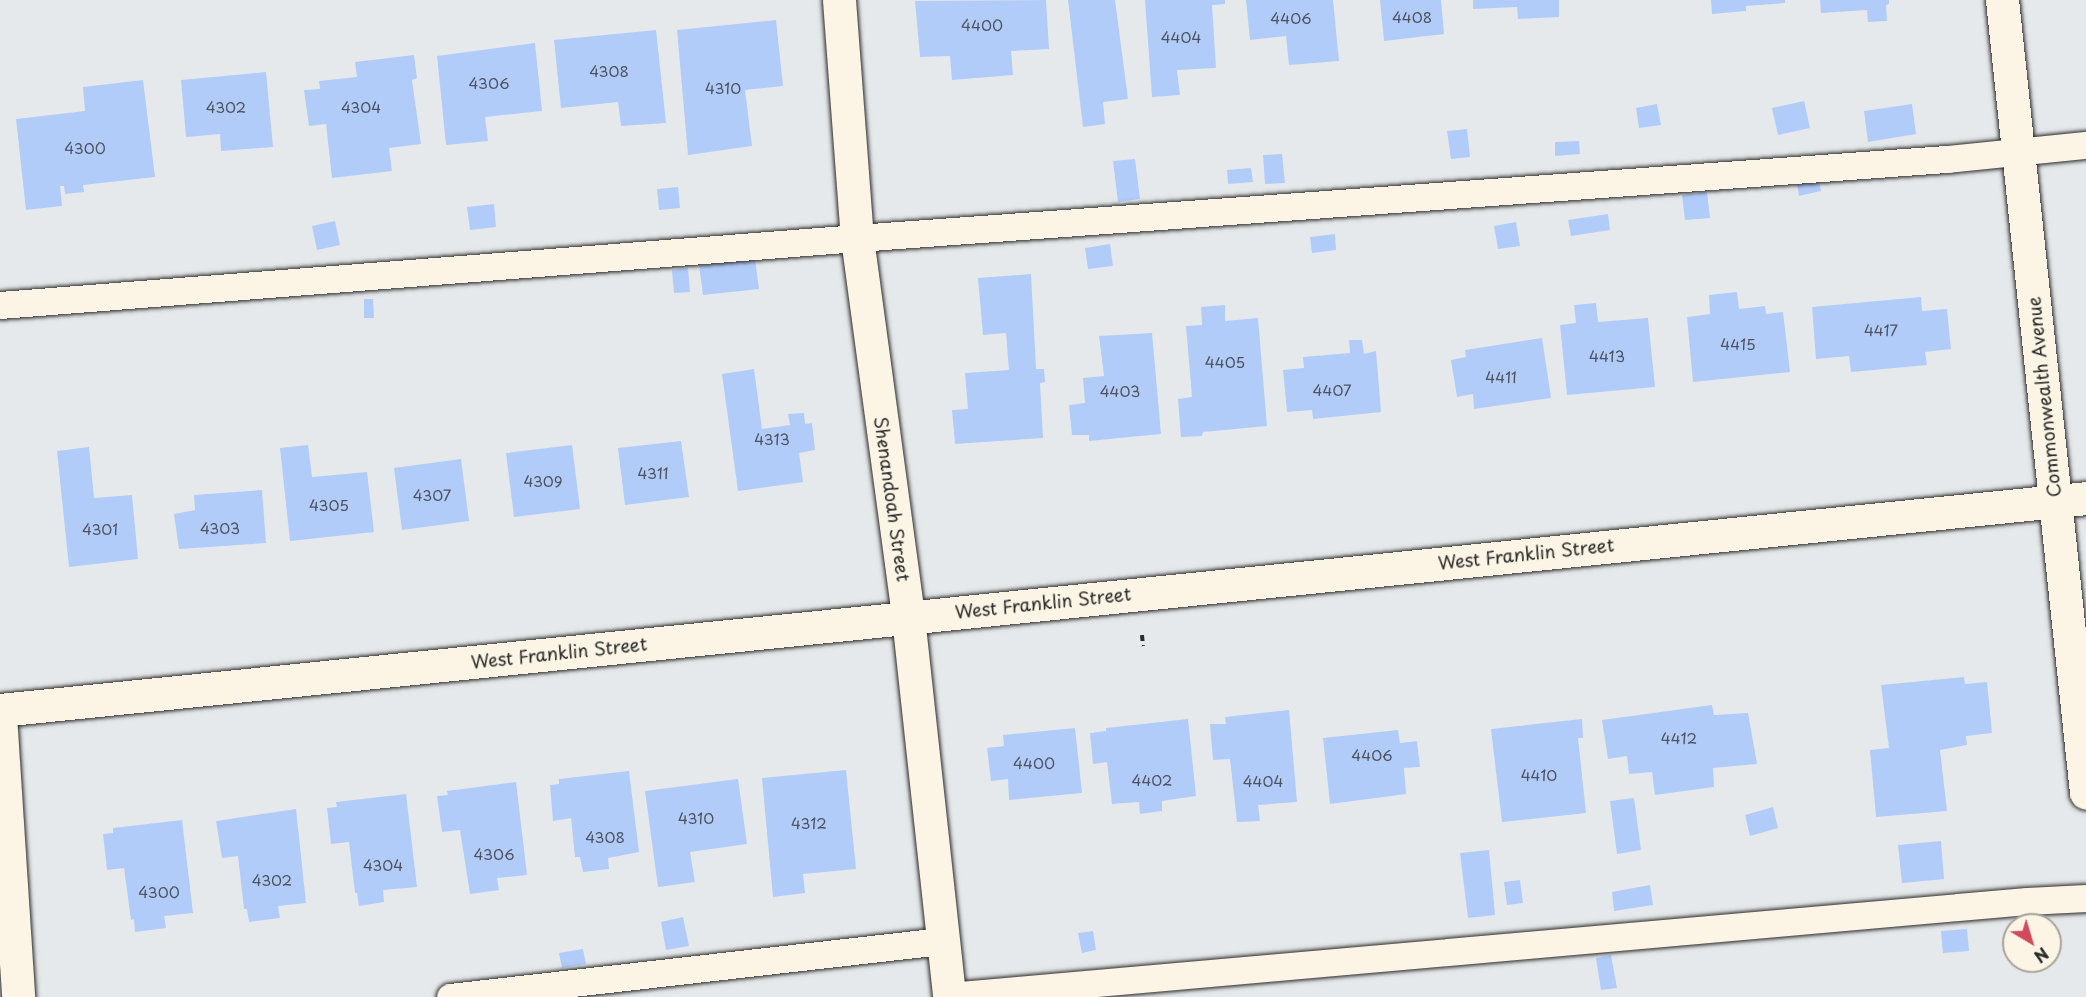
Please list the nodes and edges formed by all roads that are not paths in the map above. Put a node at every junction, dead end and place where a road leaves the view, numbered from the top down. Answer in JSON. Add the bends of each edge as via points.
{"nodes":[{"id":1,"x":839,"y":0,"type":"edge"},
{"id":2,"x":2002,"y":0,"type":"edge"},
{"id":3,"x":2086,"y":145,"type":"edge"},
{"id":4,"x":2019,"y":151,"type":"junction"},
{"id":5,"x":857,"y":238,"type":"junction"},
{"id":6,"x":0,"y":305,"type":"edge"},
{"id":7,"x":2070,"y":499,"type":"edge"},
{"id":8,"x":908,"y":617,"type":"junction"},
{"id":9,"x":0,"y":710,"type":"edge"},
{"id":10,"x":0,"y":715,"type":"edge"},
{"id":11,"x":2086,"y":793,"type":"edge"},
{"id":12,"x":2086,"y":898,"type":"edge"},
{"id":13,"x":942,"y":941,"type":"junction"},
{"id":14,"x":949,"y":996,"type":"edge"},
{"id":15,"x":18,"y":997,"type":"edge"},
{"id":16,"x":450,"y":997,"type":"edge"}],
"edges":[{"from":1,"to":5,"type":"street","name":"Shenandoah Street"},
{"from":2,"to":4,"type":"street","name":"Commonwealth Avenue"},
{"from":3,"to":4,"type":"lane"},
{"from":4,"to":5,"type":"lane"},
{"from":4,"to":7,"type":"street","name":"Commonwealth Avenue"},
{"from":5,"to":6,"type":"lane"},
{"from":5,"to":8,"type":"street","name":"Shenandoah Street"},
{"from":7,"to":8,"type":"street","name":"West Franklin Street"},
{"from":7,"to":11,"type":"street","name":"Commonwealth Avenue"},
{"from":8,"to":9,"type":"street","name":"West Franklin Street"},
{"from":8,"to":13,"type":"street","name":"Shenandoah Street"},
{"from":10,"to":15,"type":"street"},
{"from":12,"to":14,"type":"lane"},
{"from":13,"to":14,"type":"street","name":"Shenandoah Street"},
{"from":13,"to":16,"type":"lane"}]}
